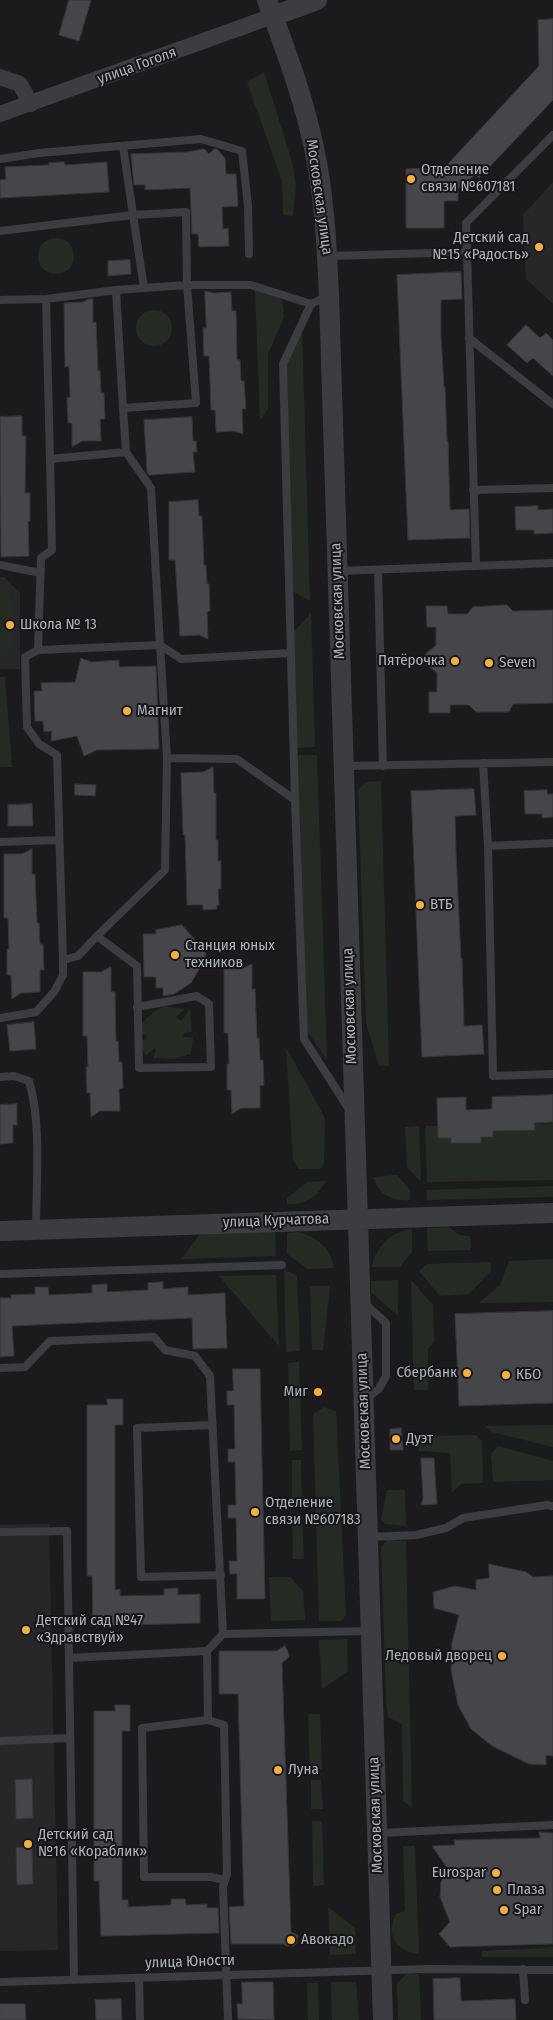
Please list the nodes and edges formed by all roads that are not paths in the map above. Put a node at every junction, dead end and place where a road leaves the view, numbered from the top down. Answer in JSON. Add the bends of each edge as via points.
{"nodes":[{"id":1,"x":317,"y":0,"type":"edge"},
{"id":2,"x":270,"y":8,"type":"edge"},
{"id":3,"x":0,"y":77,"type":"edge"},
{"id":4,"x":31,"y":104,"type":"junction"},
{"id":5,"x":0,"y":114,"type":"edge"},
{"id":6,"x":553,"y":135,"type":"edge"},
{"id":7,"x":122,"y":146,"type":"junction"},
{"id":8,"x":0,"y":158,"type":"edge"},
{"id":9,"x":133,"y":215,"type":"junction"},
{"id":10,"x":0,"y":231,"type":"edge"},
{"id":11,"x":467,"y":252,"type":"junction"},
{"id":12,"x":249,"y":254,"type":"dead end"},
{"id":13,"x":327,"y":256,"type":"junction"},
{"id":14,"x":187,"y":285,"type":"junction"},
{"id":15,"x":144,"y":288,"type":"junction"},
{"id":16,"x":116,"y":290,"type":"junction"},
{"id":17,"x":329,"y":296,"type":"junction"},
{"id":18,"x":46,"y":299,"type":"junction"},
{"id":19,"x":0,"y":300,"type":"edge"},
{"id":20,"x":311,"y":304,"type":"junction"},
{"id":21,"x":470,"y":338,"type":"junction"},
{"id":22,"x":553,"y":404,"type":"edge"},
{"id":23,"x":123,"y":408,"type":"junction"},
{"id":24,"x":126,"y":452,"type":"junction"},
{"id":25,"x":50,"y":459,"type":"junction"},
{"id":26,"x":553,"y":488,"type":"edge"},
{"id":27,"x":474,"y":490,"type":"junction"},
{"id":28,"x":553,"y":563,"type":"edge"},
{"id":29,"x":0,"y":565,"type":"edge"},
{"id":30,"x":476,"y":566,"type":"junction"},
{"id":31,"x":378,"y":570,"type":"junction"},
{"id":32,"x":338,"y":571,"type":"junction"},
{"id":33,"x":40,"y":573,"type":"junction"},
{"id":34,"x":160,"y":645,"type":"junction"},
{"id":35,"x":38,"y":650,"type":"junction"},
{"id":36,"x":291,"y":653,"type":"junction"},
{"id":37,"x":167,"y":758,"type":"junction"},
{"id":38,"x":553,"y":762,"type":"edge"},
{"id":39,"x":483,"y":764,"type":"junction"},
{"id":40,"x":343,"y":766,"type":"junction"},
{"id":41,"x":383,"y":766,"type":"junction"},
{"id":42,"x":295,"y":800,"type":"junction"},
{"id":43,"x":59,"y":840,"type":"junction"},
{"id":44,"x":0,"y":842,"type":"edge"},
{"id":45,"x":553,"y":843,"type":"edge"},
{"id":46,"x":488,"y":846,"type":"junction"},
{"id":47,"x":96,"y":936,"type":"junction"},
{"id":48,"x":63,"y":960,"type":"junction"},
{"id":49,"x":138,"y":1007,"type":"junction"},
{"id":50,"x":0,"y":1018,"type":"edge"},
{"id":51,"x":553,"y":1074,"type":"edge"},
{"id":52,"x":0,"y":1077,"type":"edge"},
{"id":53,"x":354,"y":1117,"type":"junction"},
{"id":54,"x":553,"y":1212,"type":"edge"},
{"id":55,"x":357,"y":1218,"type":"junction"},
{"id":56,"x":36,"y":1230,"type":"junction"},
{"id":57,"x":0,"y":1231,"type":"edge"},
{"id":58,"x":282,"y":1265,"type":"dead end"},
{"id":59,"x":0,"y":1274,"type":"edge"},
{"id":60,"x":0,"y":1368,"type":"edge"},
{"id":61,"x":212,"y":1425,"type":"junction"},
{"id":62,"x":553,"y":1506,"type":"edge"},
{"id":63,"x":0,"y":1532,"type":"edge"},
{"id":64,"x":368,"y":1537,"type":"junction"},
{"id":65,"x":221,"y":1574,"type":"junction"},
{"id":66,"x":370,"y":1631,"type":"junction"},
{"id":67,"x":222,"y":1634,"type":"junction"},
{"id":68,"x":207,"y":1651,"type":"junction"},
{"id":69,"x":69,"y":1658,"type":"junction"},
{"id":70,"x":208,"y":1720,"type":"junction"},
{"id":71,"x":70,"y":1738,"type":"junction"},
{"id":72,"x":0,"y":1741,"type":"edge"},
{"id":73,"x":553,"y":1825,"type":"edge"},
{"id":74,"x":377,"y":1833,"type":"junction"},
{"id":75,"x":224,"y":1880,"type":"junction"},
{"id":76,"x":523,"y":1969,"type":"junction"},
{"id":77,"x":553,"y":1970,"type":"edge"},
{"id":78,"x":381,"y":1971,"type":"junction"},
{"id":79,"x":227,"y":1975,"type":"junction"},
{"id":80,"x":139,"y":1978,"type":"junction"},
{"id":81,"x":74,"y":1979,"type":"junction"},
{"id":82,"x":0,"y":1982,"type":"edge"},
{"id":83,"x":525,"y":2000,"type":"dead end"},
{"id":84,"x":140,"y":2020,"type":"edge"},
{"id":85,"x":228,"y":2020,"type":"edge"},
{"id":86,"x":383,"y":2020,"type":"edge"}],
"edges":[{"from":1,"to":2,"type":"street"},
{"from":2,"to":4,"type":"street","name":"улица Гоголя"},
{"from":2,"to":13,"type":"street","name":"Московская улица","via":[[304,109],[317,164]]},
{"from":3,"to":4,"type":"street","via":[[20,84]]},
{"from":4,"to":5,"type":"street","name":"улица Гоголя"},
{"from":6,"to":11,"type":"lane","via":[[466,224]]},
{"from":7,"to":8,"type":"lane"},
{"from":7,"to":9,"type":"lane"},
{"from":7,"to":12,"type":"lane","via":[[201,139],[242,151]]},
{"from":9,"to":10,"type":"lane"},
{"from":9,"to":14,"type":"lane","via":[[186,212]]},
{"from":9,"to":15,"type":"lane"},
{"from":11,"to":13,"type":"lane"},
{"from":11,"to":21,"type":"lane"},
{"from":13,"to":17,"type":"street","name":"Московская улица"},
{"from":14,"to":15,"type":"lane"},
{"from":14,"to":20,"type":"lane","via":[[251,285]]},
{"from":14,"to":23,"type":"lane","via":[[196,403]]},
{"from":15,"to":16,"type":"lane"},
{"from":16,"to":18,"type":"lane"},
{"from":16,"to":23,"type":"lane"},
{"from":17,"to":20,"type":"lane"},
{"from":17,"to":32,"type":"street","name":"Московская улица"},
{"from":18,"to":19,"type":"lane"},
{"from":18,"to":25,"type":"lane"},
{"from":20,"to":36,"type":"lane","via":[[283,364]]},
{"from":21,"to":22,"type":"lane"},
{"from":21,"to":27,"type":"lane"},
{"from":23,"to":24,"type":"lane"},
{"from":24,"to":25,"type":"lane"},
{"from":24,"to":34,"type":"lane","via":[[151,488]]},
{"from":25,"to":33,"type":"lane","via":[[52,550],[41,558]]},
{"from":26,"to":27,"type":"lane"},
{"from":27,"to":30,"type":"lane"},
{"from":28,"to":30,"type":"lane"},
{"from":29,"to":33,"type":"lane"},
{"from":30,"to":31,"type":"lane"},
{"from":31,"to":32,"type":"lane"},
{"from":31,"to":41,"type":"lane"},
{"from":32,"to":40,"type":"street","name":"Московская улица"},
{"from":33,"to":35,"type":"lane"},
{"from":34,"to":35,"type":"lane"},
{"from":34,"to":36,"type":"lane","via":[[181,659]]},
{"from":34,"to":37,"type":"lane"},
{"from":35,"to":43,"type":"lane","via":[[25,657],[27,727],[40,744],[57,755]]},
{"from":36,"to":42,"type":"lane"},
{"from":37,"to":42,"type":"lane","via":[[237,759]]},
{"from":37,"to":47,"type":"lane","via":[[165,870]]},
{"from":38,"to":39,"type":"lane"},
{"from":39,"to":41,"type":"lane"},
{"from":39,"to":46,"type":"lane"},
{"from":40,"to":41,"type":"lane"},
{"from":40,"to":53,"type":"street","name":"Московская улица"},
{"from":42,"to":53,"type":"lane","via":[[304,1039]]},
{"from":43,"to":44,"type":"lane"},
{"from":43,"to":48,"type":"lane"},
{"from":45,"to":46,"type":"lane"},
{"from":46,"to":51,"type":"lane","via":[[493,1076]]},
{"from":47,"to":48,"type":"lane","via":[[78,956]]},
{"from":47,"to":49,"type":"lane","via":[[136,966]]},
{"from":48,"to":50,"type":"lane","via":[[63,975],[54,992],[36,1012]]},
{"from":49,"to":49,"type":"lane","via":[[139,1068],[211,1067],[208,1004],[197,996]]},
{"from":52,"to":56,"type":"lane","via":[[14,1076],[29,1081],[35,1098]]},
{"from":53,"to":55,"type":"street","name":"Московская улица"},
{"from":54,"to":55,"type":"street","name":"улица Курчатова"},
{"from":55,"to":56,"type":"street","name":"улица Курчатова"},
{"from":55,"to":64,"type":"street","name":"Московская улица"},
{"from":56,"to":57,"type":"street","name":"улица Курчатова"},
{"from":58,"to":59,"type":"lane"},
{"from":60,"to":61,"type":"lane","via":[[25,1367],[50,1341],[154,1337],[165,1350],[195,1356],[210,1376]]},
{"from":61,"to":65,"type":"lane"},
{"from":61,"to":65,"type":"lane","via":[[136,1428],[141,1577]]},
{"from":62,"to":64,"type":"lane","via":[[463,1518],[446,1528],[416,1535]]},
{"from":63,"to":69,"type":"lane","via":[[67,1531]]},
{"from":64,"to":66,"type":"street","name":"Московская улица"},
{"from":65,"to":67,"type":"lane"},
{"from":66,"to":67,"type":"lane"},
{"from":66,"to":74,"type":"street","name":"Московская улица"},
{"from":67,"to":68,"type":"lane"},
{"from":68,"to":69,"type":"lane"},
{"from":68,"to":70,"type":"lane"},
{"from":69,"to":71,"type":"lane"},
{"from":70,"to":75,"type":"lane","via":[[224,1725],[227,1874]]},
{"from":70,"to":75,"type":"lane","via":[[142,1728],[144,1877],[211,1877]]},
{"from":71,"to":72,"type":"lane"},
{"from":71,"to":81,"type":"lane"},
{"from":73,"to":74,"type":"lane"},
{"from":74,"to":78,"type":"street","name":"Московская улица"},
{"from":75,"to":79,"type":"lane"},
{"from":76,"to":77,"type":"lane","name":"улица Юности"},
{"from":76,"to":78,"type":"lane","name":"улица Юности"},
{"from":76,"to":83,"type":"lane"},
{"from":78,"to":79,"type":"lane","name":"улица Юности"},
{"from":78,"to":86,"type":"street","name":"Московская улица"},
{"from":79,"to":80,"type":"lane","name":"улица Юности"},
{"from":79,"to":85,"type":"lane"},
{"from":80,"to":81,"type":"lane","name":"улица Юности"},
{"from":80,"to":84,"type":"lane"},
{"from":81,"to":82,"type":"lane","name":"улица Юности"}]}
